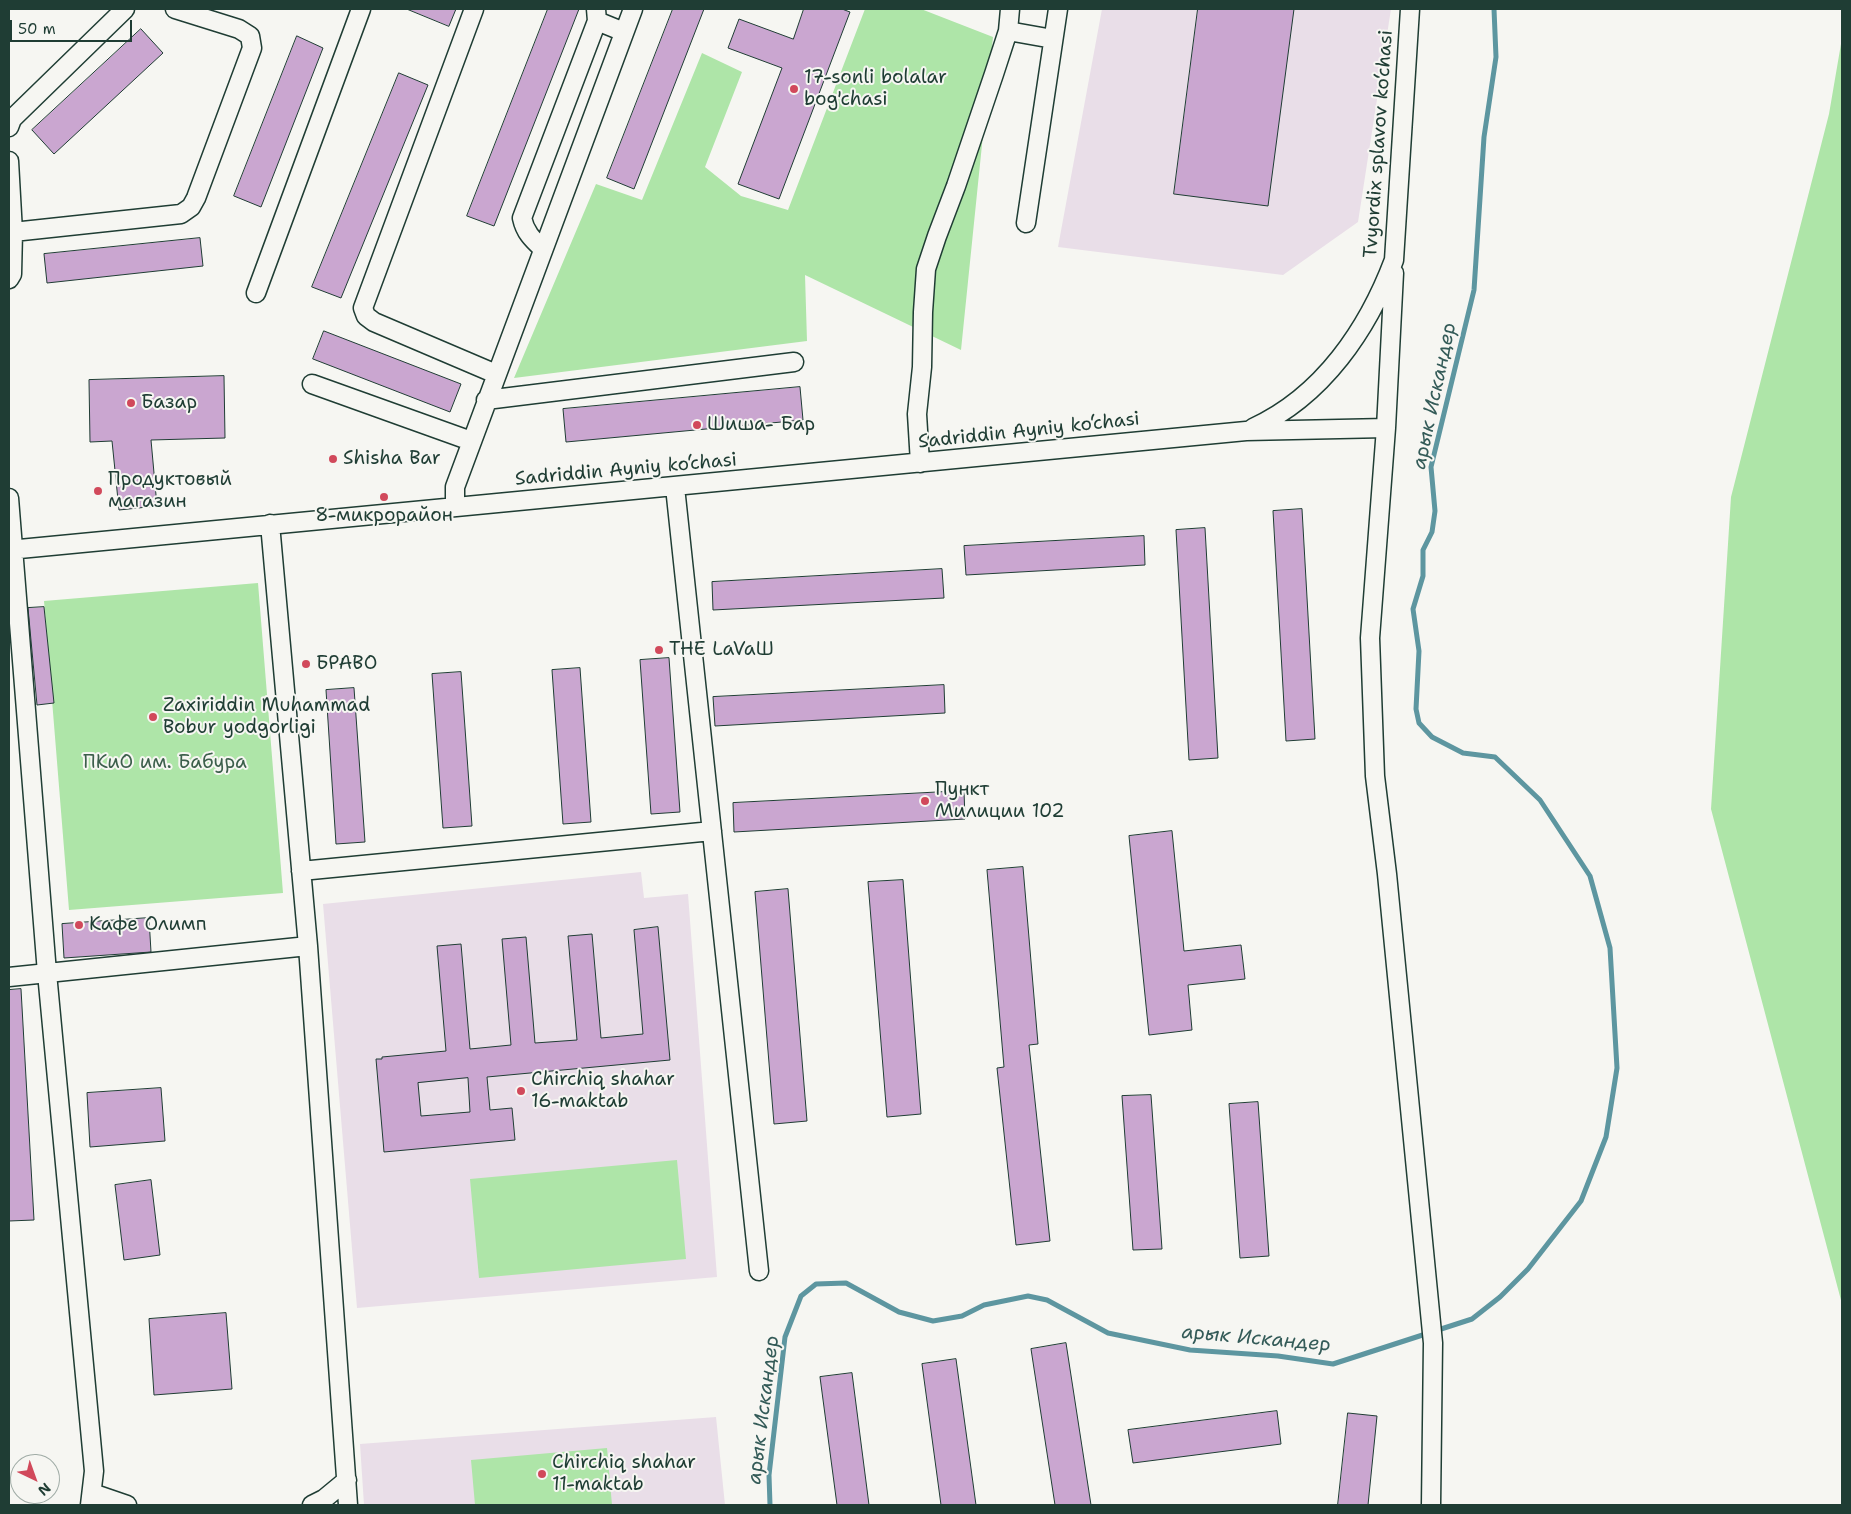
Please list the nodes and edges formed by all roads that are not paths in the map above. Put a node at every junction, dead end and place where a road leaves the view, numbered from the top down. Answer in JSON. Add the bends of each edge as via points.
{"nodes":[{"id":1,"x":125,"y":9,"type":"edge"},
{"id":2,"x":175,"y":9,"type":"edge"},
{"id":3,"x":361,"y":9,"type":"edge"},
{"id":4,"x":474,"y":9,"type":"edge"},
{"id":5,"x":633,"y":9,"type":"edge"},
{"id":6,"x":1010,"y":9,"type":"edge"},
{"id":7,"x":1058,"y":9,"type":"edge"},
{"id":8,"x":1410,"y":9,"type":"edge"},
{"id":9,"x":596,"y":15,"type":"edge"},
{"id":10,"x":1008,"y":31,"type":"junction"},
{"id":11,"x":624,"y":32,"type":"junction"},
{"id":12,"x":1053,"y":39,"type":"junction"},
{"id":13,"x":9,"y":126,"type":"edge"},
{"id":14,"x":9,"y":161,"type":"edge"},
{"id":15,"x":1026,"y":223,"type":"dead end"},
{"id":16,"x":13,"y":232,"type":"junction"},
{"id":17,"x":543,"y":249,"type":"junction"},
{"id":18,"x":1394,"y":260,"type":"junction"},
{"id":19,"x":9,"y":279,"type":"edge"},
{"id":20,"x":256,"y":293,"type":"dead end"},
{"id":21,"x":794,"y":362,"type":"dead end"},
{"id":22,"x":496,"y":374,"type":"junction"},
{"id":23,"x":312,"y":384,"type":"dead end"},
{"id":24,"x":486,"y":400,"type":"junction"},
{"id":25,"x":1386,"y":428,"type":"junction"},
{"id":26,"x":1246,"y":431,"type":"junction"},
{"id":27,"x":472,"y":441,"type":"junction"},
{"id":28,"x":920,"y":463,"type":"junction"},
{"id":29,"x":676,"y":487,"type":"junction"},
{"id":30,"x":9,"y":498,"type":"edge"},
{"id":31,"x":455,"y":507,"type":"junction"},
{"id":32,"x":270,"y":524,"type":"junction"},
{"id":33,"x":11,"y":550,"type":"edge"},
{"id":34,"x":17,"y":700,"type":"edge"},
{"id":35,"x":712,"y":831,"type":"junction"},
{"id":36,"x":301,"y":871,"type":"junction"},
{"id":37,"x":308,"y":946,"type":"junction"},
{"id":38,"x":47,"y":973,"type":"junction"},
{"id":39,"x":9,"y":977,"type":"edge"},
{"id":40,"x":759,"y":1271,"type":"dead end"},
{"id":41,"x":347,"y":1480,"type":"junction"},
{"id":42,"x":91,"y":1499,"type":"edge"},
{"id":43,"x":127,"y":1505,"type":"edge"},
{"id":44,"x":312,"y":1505,"type":"edge"},
{"id":45,"x":348,"y":1505,"type":"edge"},
{"id":46,"x":1431,"y":1505,"type":"edge"}],
"edges":[{"from":1,"to":13,"type":"street"},
{"from":2,"to":16,"type":"street","via":[[239,30],[250,36],[252,48],[191,207],[182,214]]},
{"from":3,"to":20,"type":"street"},
{"from":4,"to":22,"type":"street","via":[[363,308],[366,316],[374,322]]},
{"from":5,"to":11,"type":"street"},
{"from":6,"to":10,"type":"street"},
{"from":7,"to":12,"type":"street"},
{"from":8,"to":18,"type":"street","name":"Tvyordix splavov ko‘chasi"},
{"from":9,"to":11,"type":"street"},
{"from":9,"to":17,"type":"street","via":[[522,218],[524,229]]},
{"from":10,"to":12,"type":"street"},
{"from":10,"to":28,"type":"street","via":[[926,269],[917,414]]},
{"from":11,"to":17,"type":"street"},
{"from":12,"to":15,"type":"street"},
{"from":14,"to":16,"type":"street"},
{"from":16,"to":19,"type":"street","via":[[12,274]]},
{"from":17,"to":22,"type":"street"},
{"from":18,"to":25,"type":"street"},
{"from":18,"to":26,"type":"street","name":"Tvyordix splavov ko‘chasi","via":[[1369,316],[1335,364],[1316,385],[1272,420]]},
{"from":21,"to":24,"type":"street"},
{"from":22,"to":24,"type":"street"},
{"from":23,"to":27,"type":"street"},
{"from":24,"to":27,"type":"street"},
{"from":25,"to":26,"type":"street"},
{"from":25,"to":46,"type":"street","via":[[1370,638],[1375,776],[1434,1343]]},
{"from":26,"to":28,"type":"street","name":"Sadriddin Ayniy ko‘chasi"},
{"from":27,"to":31,"type":"street","via":[[455,487]]},
{"from":28,"to":29,"type":"street","name":"Sadriddin Ayniy ko‘chasi"},
{"from":29,"to":31,"type":"street","name":"Sadriddin Ayniy ko‘chasi"},
{"from":29,"to":35,"type":"street"},
{"from":30,"to":33,"type":"street"},
{"from":31,"to":32,"type":"street","name":"Sadriddin Ayniy ko‘chasi"},
{"from":32,"to":33,"type":"street","name":"Sadriddin Ayniy ko‘chasi"},
{"from":32,"to":36,"type":"street"},
{"from":33,"to":34,"type":"street"},
{"from":34,"to":38,"type":"street"},
{"from":35,"to":36,"type":"street"},
{"from":35,"to":40,"type":"street"},
{"from":36,"to":37,"type":"street"},
{"from":37,"to":38,"type":"street"},
{"from":37,"to":41,"type":"street"},
{"from":38,"to":39,"type":"street"},
{"from":38,"to":42,"type":"street","via":[[94,1471]]},
{"from":41,"to":44,"type":"street"},
{"from":41,"to":45,"type":"street"},
{"from":42,"to":43,"type":"street"}]}
